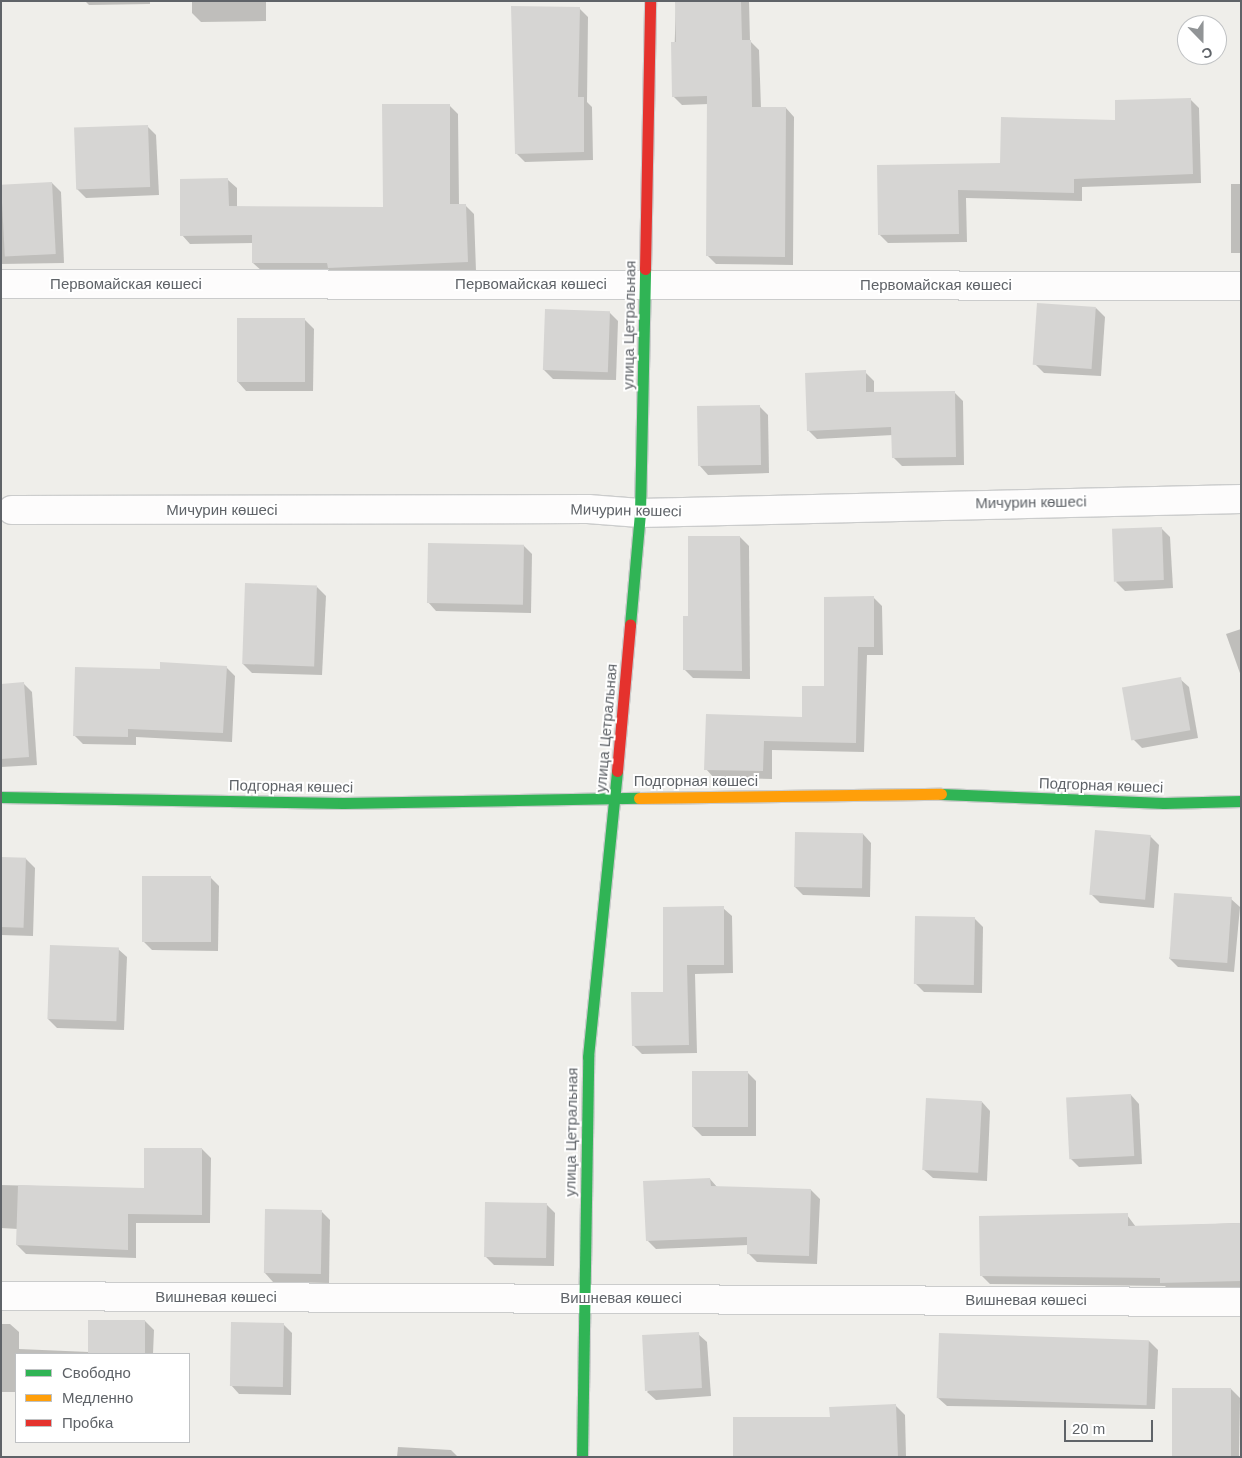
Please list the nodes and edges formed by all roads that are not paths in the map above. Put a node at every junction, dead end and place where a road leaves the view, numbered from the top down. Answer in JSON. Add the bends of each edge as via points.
{"nodes":[{"id":1,"x":650,"y":1,"type":"edge"},
{"id":2,"x":1,"y":284,"type":"edge"},
{"id":3,"x":645,"y":284,"type":"junction"},
{"id":4,"x":1241,"y":286,"type":"edge"},
{"id":5,"x":1241,"y":499,"type":"edge"},
{"id":6,"x":12,"y":510,"type":"dead end"},
{"id":7,"x":640,"y":513,"type":"junction"},
{"id":8,"x":615,"y":796,"type":"junction"},
{"id":9,"x":1,"y":797,"type":"edge"},
{"id":10,"x":1241,"y":801,"type":"edge"},
{"id":11,"x":1,"y":1296,"type":"edge"},
{"id":12,"x":582,"y":1297,"type":"junction"},
{"id":13,"x":1241,"y":1302,"type":"edge"},
{"id":14,"x":582,"y":1457,"type":"edge"}],
"edges":[{"from":1,"to":3,"type":"street","name":"улица Цетральная"},
{"from":2,"to":3,"type":"street","name":"Первомайская көшесі"},
{"from":3,"to":4,"type":"street","name":"Первомайская көшесі"},
{"from":3,"to":7,"type":"street","name":"улица Цетральная"},
{"from":5,"to":7,"type":"street","name":"Мичурин көшесі"},
{"from":6,"to":7,"type":"street","name":"Мичурин көшесі","via":[[588,509]]},
{"from":7,"to":8,"type":"street","name":"улица Цетральная"},
{"from":8,"to":9,"type":"street","name":"Подгорная көшесі","via":[[343,802]]},
{"from":8,"to":10,"type":"street","name":"Подгорная көшесі","via":[[916,793],[1164,803]]},
{"from":8,"to":12,"type":"street","name":"улица Цетральная","via":[[588,1057]]},
{"from":11,"to":12,"type":"street","name":"Вишневая көшесі"},
{"from":12,"to":13,"type":"street","name":"Вишневая көшесі"},
{"from":12,"to":14,"type":"street","name":"улица Цетральная"}]}
